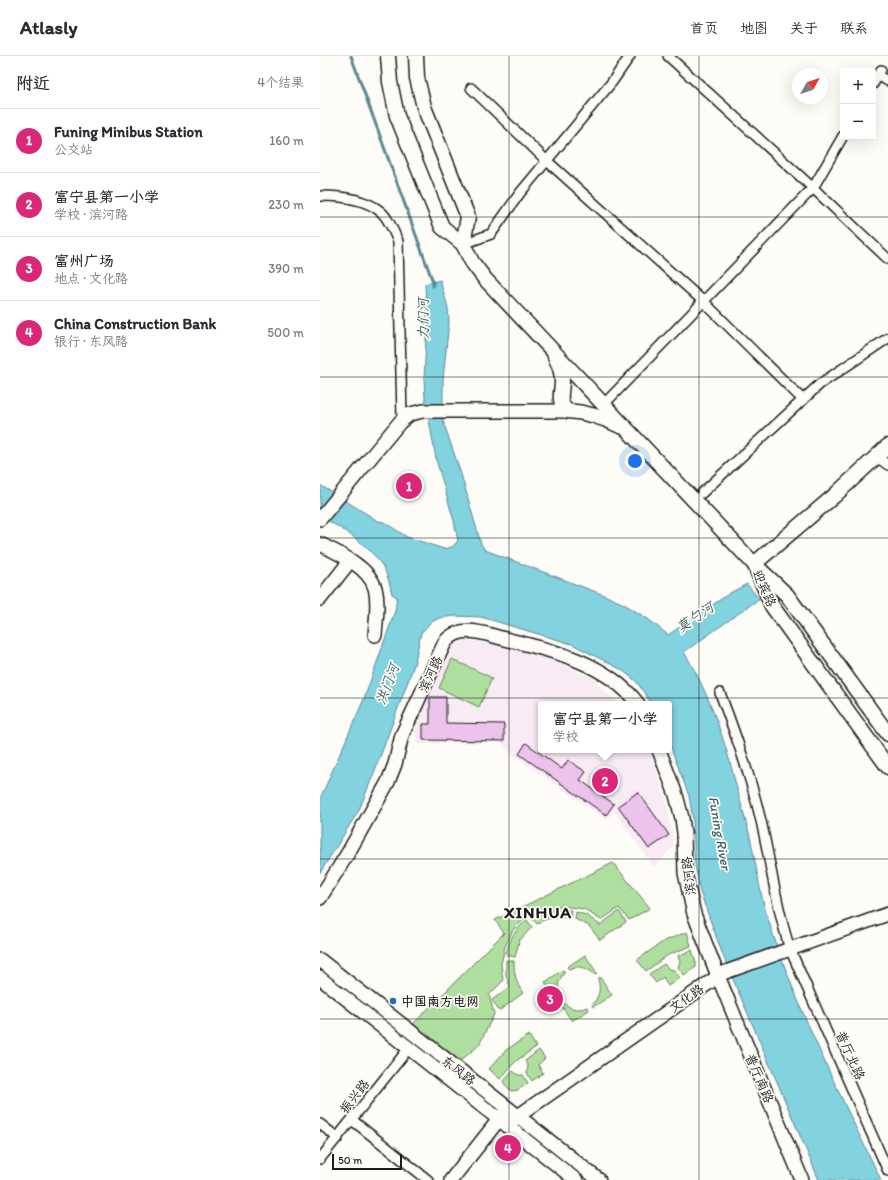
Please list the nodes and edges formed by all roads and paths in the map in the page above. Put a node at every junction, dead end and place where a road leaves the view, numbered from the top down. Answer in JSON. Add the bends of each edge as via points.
{"nodes":[{"id":1,"x":388,"y":56,"type":"edge"},
{"id":2,"x":416,"y":56,"type":"edge"},
{"id":3,"x":630,"y":56,"type":"edge"},
{"id":4,"x":668,"y":56,"type":"edge"},
{"id":5,"x":876,"y":79,"type":"edge"},
{"id":6,"x":888,"y":81,"type":"edge"},
{"id":7,"x":471,"y":88,"type":"dead end"},
{"id":8,"x":841,"y":140,"type":"edge"},
{"id":9,"x":547,"y":161,"type":"junction"},
{"id":10,"x":813,"y":188,"type":"junction"},
{"id":11,"x":320,"y":196,"type":"edge"},
{"id":12,"x":463,"y":244,"type":"junction"},
{"id":13,"x":888,"y":259,"type":"edge"},
{"id":14,"x":704,"y":302,"type":"junction"},
{"id":15,"x":888,"y":338,"type":"edge"},
{"id":16,"x":548,"y":346,"type":"junction"},
{"id":17,"x":580,"y":379,"type":"junction"},
{"id":18,"x":560,"y":393,"type":"junction"},
{"id":19,"x":603,"y":398,"type":"junction"},
{"id":20,"x":803,"y":400,"type":"junction"},
{"id":21,"x":546,"y":411,"type":"junction"},
{"id":22,"x":567,"y":411,"type":"junction"},
{"id":23,"x":586,"y":413,"type":"junction"},
{"id":24,"x":402,"y":418,"type":"dead end"},
{"id":25,"x":628,"y":431,"type":"junction"},
{"id":26,"x":888,"y":446,"type":"edge"},
{"id":27,"x":876,"y":457,"type":"junction"},
{"id":28,"x":888,"y":465,"type":"edge"},
{"id":29,"x":702,"y":493,"type":"dead end"},
{"id":30,"x":320,"y":519,"type":"edge"},
{"id":31,"x":320,"y":544,"type":"edge"},
{"id":32,"x":350,"y":561,"type":"junction"},
{"id":33,"x":754,"y":564,"type":"junction"},
{"id":34,"x":320,"y":599,"type":"edge"},
{"id":35,"x":375,"y":635,"type":"dead end"},
{"id":36,"x":720,"y":693,"type":"dead end"},
{"id":37,"x":636,"y":701,"type":"edge"},
{"id":38,"x":888,"y":734,"type":"edge"},
{"id":39,"x":660,"y":753,"type":"edge"},
{"id":40,"x":888,"y":766,"type":"edge"},
{"id":41,"x":320,"y":898,"type":"edge"},
{"id":42,"x":888,"y":914,"type":"edge"},
{"id":43,"x":790,"y":949,"type":"junction"},
{"id":44,"x":320,"y":960,"type":"edge"},
{"id":45,"x":718,"y":976,"type":"junction"},
{"id":46,"x":320,"y":978,"type":"edge"},
{"id":47,"x":409,"y":1048,"type":"junction"},
{"id":48,"x":513,"y":1112,"type":"junction"},
{"id":49,"x":352,"y":1120,"type":"junction"},
{"id":50,"x":503,"y":1122,"type":"junction"},
{"id":51,"x":320,"y":1124,"type":"edge"},
{"id":52,"x":338,"y":1138,"type":"junction"},
{"id":53,"x":320,"y":1160,"type":"edge"},
{"id":54,"x":888,"y":1171,"type":"edge"},
{"id":55,"x":428,"y":1180,"type":"edge"},
{"id":56,"x":451,"y":1180,"type":"edge"},
{"id":57,"x":576,"y":1180,"type":"edge"},
{"id":58,"x":599,"y":1180,"type":"edge"},
{"id":59,"x":802,"y":1180,"type":"edge"}],
"edges":[{"from":1,"to":12,"type":"main road","via":[[393,99],[403,132],[442,227]]},
{"from":2,"to":12,"type":"main road","via":[[417,78],[424,107],[468,217]]},
{"from":3,"to":9,"type":"street","via":[[612,82]]},
{"from":4,"to":10,"type":"street"},
{"from":5,"to":6,"type":"street","via":[[880,73]]},
{"from":7,"to":9,"type":"street"},
{"from":8,"to":10,"type":"street"},
{"from":9,"to":12,"type":"street","via":[[491,234]]},
{"from":9,"to":14,"type":"street"},
{"from":10,"to":13,"type":"street"},
{"from":10,"to":14,"type":"street"},
{"from":11,"to":24,"type":"street","via":[[341,196],[367,203],[381,211],[398,240]]},
{"from":12,"to":16,"type":"main road","via":[[485,279]]},
{"from":14,"to":19,"type":"street"},
{"from":14,"to":20,"type":"street"},
{"from":15,"to":20,"type":"street","via":[[820,384]]},
{"from":16,"to":17,"type":"main road"},
{"from":16,"to":18,"type":"main road","via":[[560,370]]},
{"from":17,"to":18,"type":"main road","via":[[566,384]]},
{"from":17,"to":19,"type":"main road"},
{"from":18,"to":21,"type":"main road","via":[[556,404]]},
{"from":18,"to":22,"type":"main road","via":[[561,403]]},
{"from":19,"to":23,"type":"main road"},
{"from":19,"to":25,"type":"main road"},
{"from":20,"to":29,"type":"street"},
{"from":21,"to":22,"type":"main road"},
{"from":21,"to":30,"type":"main road","via":[[422,411],[410,414],[400,422]]},
{"from":22,"to":23,"type":"main road"},
{"from":23,"to":25,"type":"main road","via":[[608,420]]},
{"from":25,"to":33,"type":"main road"},
{"from":26,"to":27,"type":"main road"},
{"from":27,"to":28,"type":"street"},
{"from":27,"to":33,"type":"main road"},
{"from":31,"to":32,"type":"main road"},
{"from":32,"to":34,"type":"main road"},
{"from":32,"to":35,"type":"main road","via":[[366,574],[374,586],[377,605]]},
{"from":33,"to":38,"type":"main road","name":"迎宾路","via":[[787,595]]},
{"from":33,"to":40,"type":"main road","name":"迎宾路","via":[[772,606]]},
{"from":36,"to":43,"type":"street","name":"普厅北路","via":[[761,819],[780,917]]},
{"from":37,"to":41,"type":"main road","name":"滨河路","via":[[628,692],[598,671],[566,655],[473,631],[451,636],[445,642],[402,736],[388,782]]},
{"from":39,"to":45,"type":"main road","name":"滨河路","via":[[682,818],[685,873],[691,902]]},
{"from":42,"to":43,"type":"main road","name":"文化路"},
{"from":43,"to":45,"type":"main road","name":"文化路"},
{"from":43,"to":54,"type":"street","name":"普厅北路"},
{"from":44,"to":48,"type":"main road","name":"东风路"},
{"from":45,"to":48,"type":"main road","name":"文化路"},
{"from":45,"to":59,"type":"main road","name":"普厅南路"},
{"from":46,"to":47,"type":"main road","name":"东风路"},
{"from":47,"to":49,"type":"street","name":"振兴路"},
{"from":47,"to":50,"type":"main road","name":"东风路"},
{"from":48,"to":50,"type":"main road","name":"文化路"},
{"from":48,"to":58,"type":"main road","name":"东风路"},
{"from":49,"to":52,"type":"street","name":"振兴路"},
{"from":49,"to":55,"type":"street"},
{"from":50,"to":56,"type":"main road","name":"文化路"},
{"from":50,"to":57,"type":"main road","name":"东风路"},
{"from":51,"to":52,"type":"street"},
{"from":52,"to":53,"type":"street","name":"振兴路"}]}
